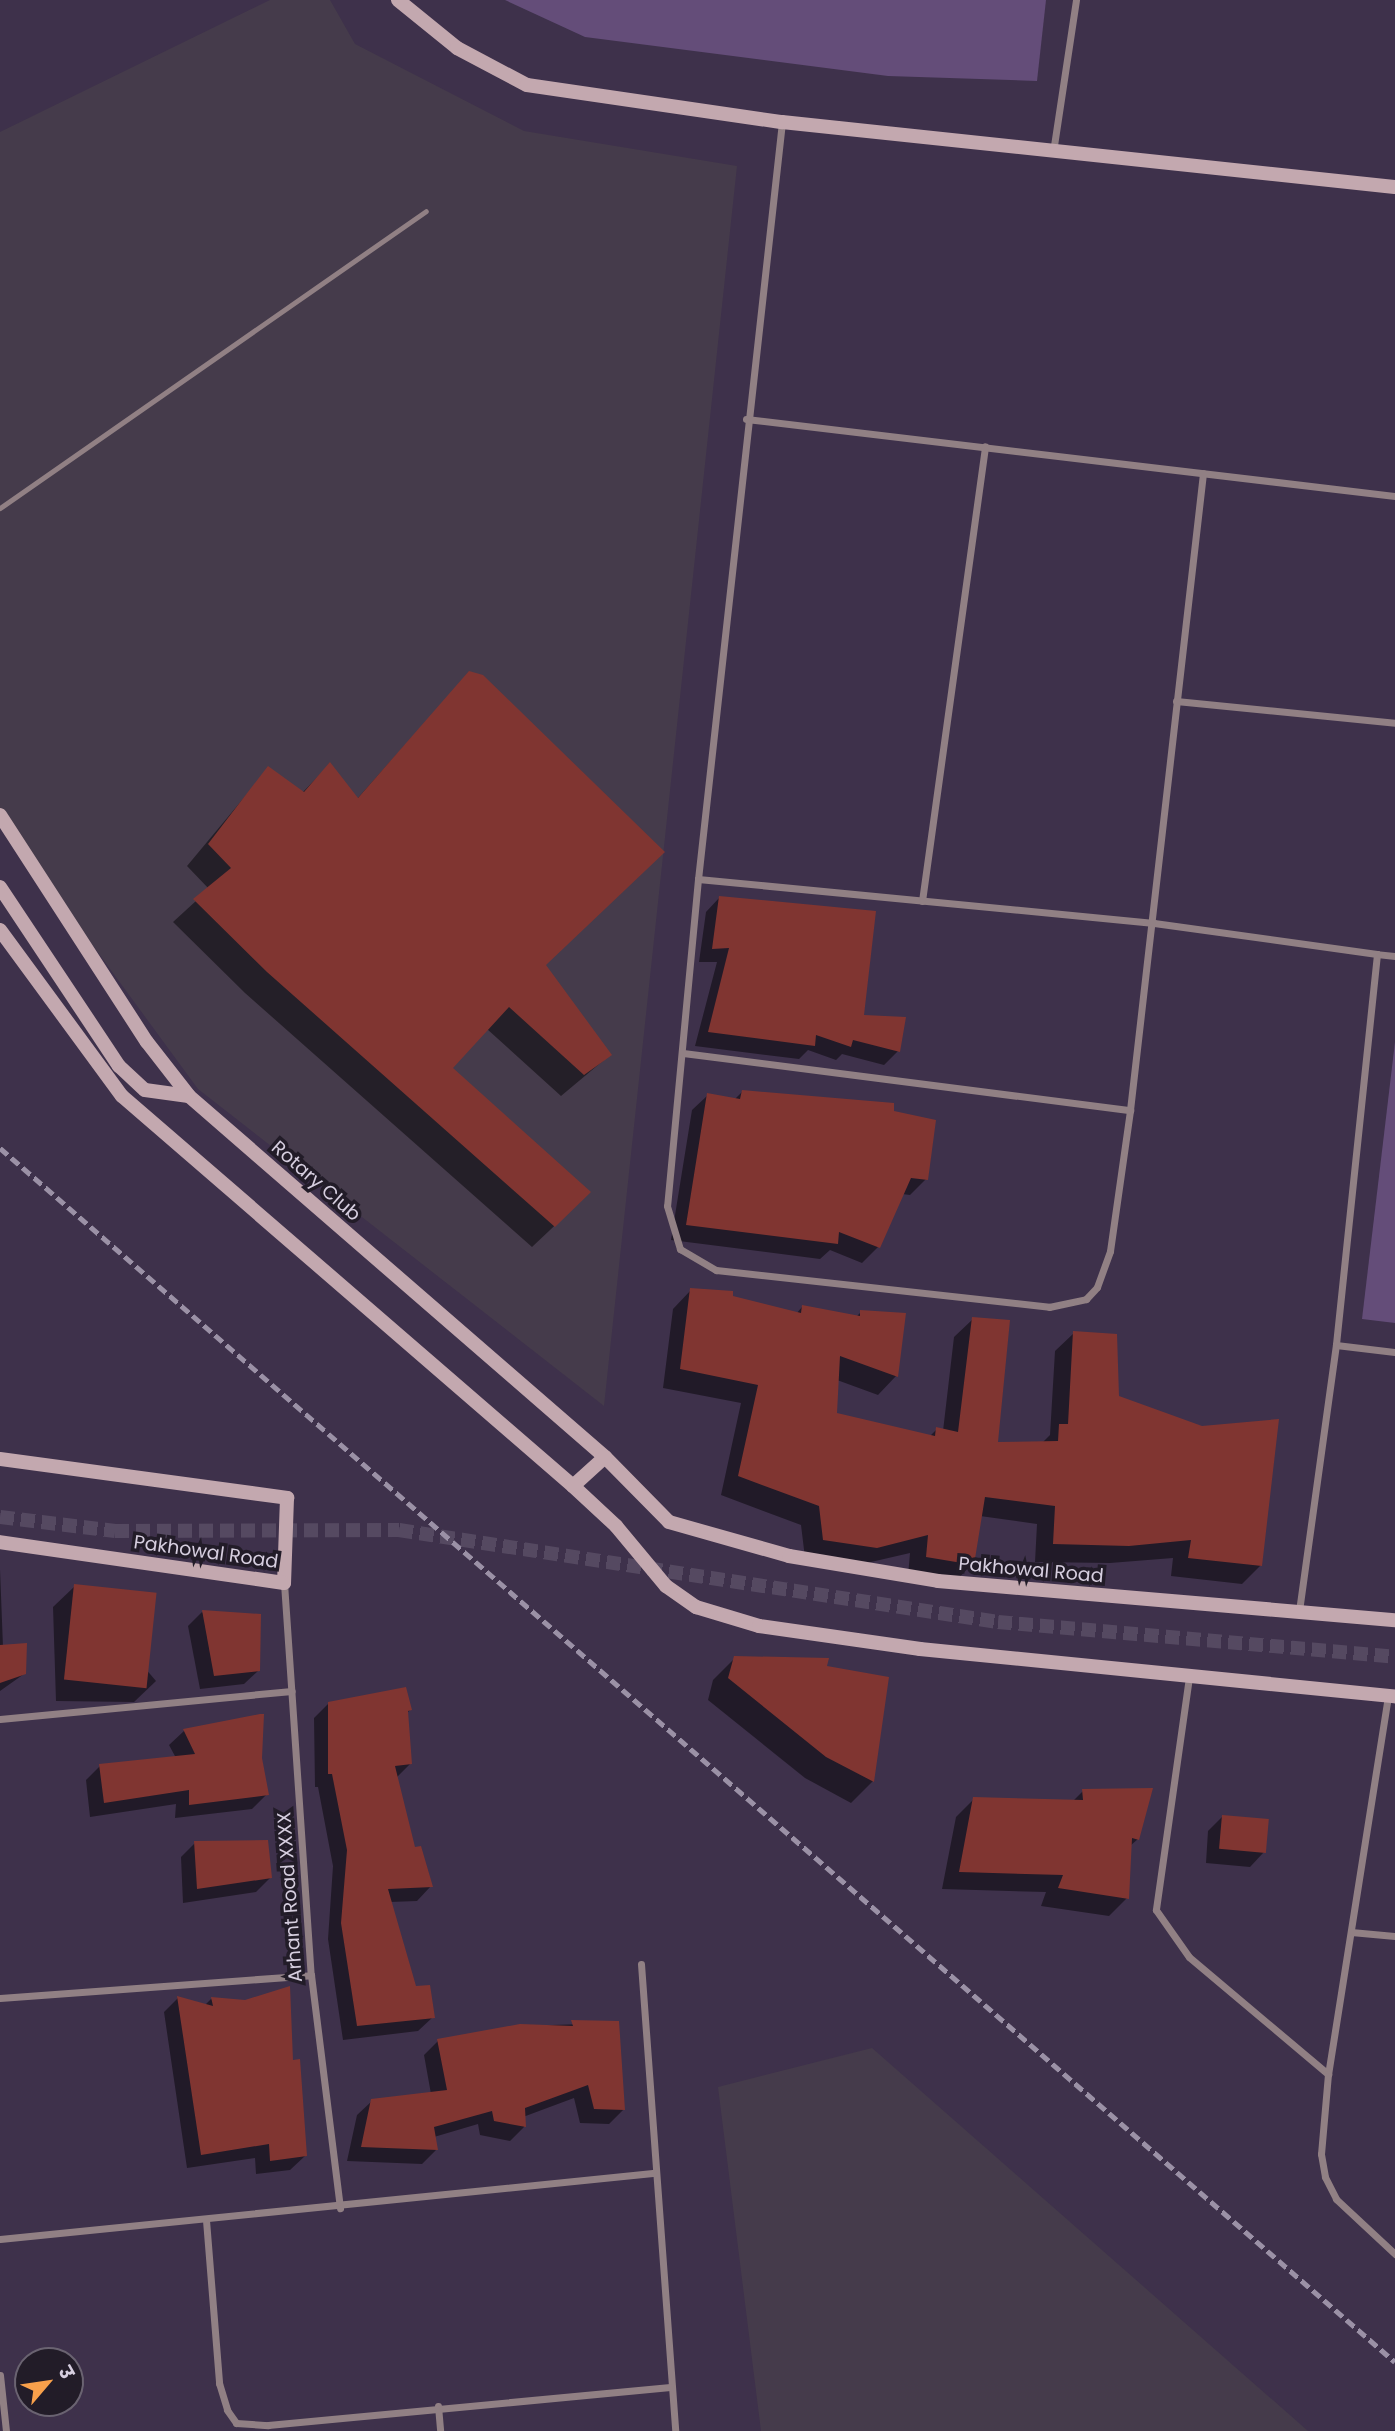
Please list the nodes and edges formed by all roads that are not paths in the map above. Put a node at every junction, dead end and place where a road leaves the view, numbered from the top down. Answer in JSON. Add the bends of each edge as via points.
{"nodes":[{"id":1,"x":398,"y":0,"type":"edge"},
{"id":2,"x":1076,"y":0,"type":"edge"},
{"id":3,"x":782,"y":122,"type":"junction"},
{"id":4,"x":1053,"y":153,"type":"junction"},
{"id":5,"x":1395,"y":187,"type":"edge"},
{"id":6,"x":426,"y":211,"type":"dead end"},
{"id":7,"x":746,"y":419,"type":"junction"},
{"id":8,"x":985,"y":446,"type":"junction"},
{"id":9,"x":1203,"y":472,"type":"junction"},
{"id":10,"x":1395,"y":496,"type":"edge"},
{"id":11,"x":0,"y":508,"type":"edge"},
{"id":12,"x":1177,"y":701,"type":"junction"},
{"id":13,"x":1395,"y":723,"type":"edge"},
{"id":14,"x":0,"y":816,"type":"edge"},
{"id":15,"x":698,"y":879,"type":"junction"},
{"id":16,"x":0,"y":887,"type":"edge"},
{"id":17,"x":922,"y":901,"type":"junction"},
{"id":18,"x":1154,"y":923,"type":"junction"},
{"id":19,"x":0,"y":930,"type":"edge"},
{"id":20,"x":1377,"y":954,"type":"junction"},
{"id":21,"x":1395,"y":956,"type":"edge"},
{"id":22,"x":683,"y":1052,"type":"junction"},
{"id":23,"x":190,"y":1096,"type":"junction"},
{"id":24,"x":1130,"y":1110,"type":"junction"},
{"id":25,"x":1336,"y":1345,"type":"junction"},
{"id":26,"x":1395,"y":1352,"type":"edge"},
{"id":27,"x":605,"y":1457,"type":"junction"},
{"id":28,"x":0,"y":1459,"type":"edge"},
{"id":29,"x":573,"y":1486,"type":"junction"},
{"id":30,"x":669,"y":1522,"type":"joint"},
{"id":31,"x":0,"y":1542,"type":"edge"},
{"id":32,"x":285,"y":1583,"type":"junction"},
{"id":33,"x":1299,"y":1613,"type":"junction"},
{"id":34,"x":1395,"y":1620,"type":"edge"},
{"id":35,"x":1189,"y":1677,"type":"junction"},
{"id":36,"x":292,"y":1691,"type":"junction"},
{"id":37,"x":1392,"y":1696,"type":"edge"},
{"id":38,"x":0,"y":1718,"type":"edge"},
{"id":39,"x":1351,"y":1931,"type":"junction"},
{"id":40,"x":1395,"y":1936,"type":"edge"},
{"id":41,"x":641,"y":1964,"type":"dead end"},
{"id":42,"x":311,"y":1975,"type":"junction"},
{"id":43,"x":0,"y":1998,"type":"edge"},
{"id":44,"x":1328,"y":2074,"type":"junction"},
{"id":45,"x":653,"y":2173,"type":"junction"},
{"id":46,"x":340,"y":2208,"type":"junction"},
{"id":47,"x":206,"y":2220,"type":"junction"},
{"id":48,"x":0,"y":2239,"type":"edge"},
{"id":49,"x":1395,"y":2254,"type":"edge"},
{"id":50,"x":0,"y":2375,"type":"edge"},
{"id":51,"x":670,"y":2387,"type":"junction"},
{"id":52,"x":438,"y":2406,"type":"junction"},
{"id":53,"x":6,"y":2431,"type":"edge"},
{"id":54,"x":440,"y":2431,"type":"edge"},
{"id":55,"x":675,"y":2431,"type":"edge"}],
"edges":[{"from":1,"to":3,"type":"street","via":[[457,48],[527,85]]},
{"from":2,"to":4,"type":"street"},
{"from":3,"to":4,"type":"street"},
{"from":3,"to":7,"type":"street"},
{"from":4,"to":5,"type":"street"},
{"from":6,"to":11,"type":"lane"},
{"from":7,"to":8,"type":"street"},
{"from":7,"to":15,"type":"street"},
{"from":8,"to":9,"type":"street"},
{"from":8,"to":17,"type":"street"},
{"from":9,"to":10,"type":"street"},
{"from":9,"to":12,"type":"street"},
{"from":12,"to":13,"type":"street"},
{"from":12,"to":18,"type":"street"},
{"from":14,"to":23,"type":"street","name":"Rotary Club","via":[[147,1042]]},
{"from":15,"to":17,"type":"street"},
{"from":15,"to":22,"type":"street"},
{"from":16,"to":23,"type":"street","via":[[118,1066],[145,1090]]},
{"from":17,"to":18,"type":"street"},
{"from":18,"to":20,"type":"street"},
{"from":18,"to":24,"type":"street"},
{"from":19,"to":29,"type":"street","via":[[122,1096]]},
{"from":20,"to":21,"type":"street"},
{"from":20,"to":25,"type":"street"},
{"from":22,"to":24,"type":"street"},
{"from":22,"to":24,"type":"street","via":[[667,1206],[680,1249],[716,1270],[1068,1306],[1086,1299],[1104,1272]]},
{"from":23,"to":27,"type":"street","name":"Rotary Club"},
{"from":25,"to":26,"type":"street"},
{"from":25,"to":33,"type":"street"},
{"from":27,"to":29,"type":"street"},
{"from":27,"to":30,"type":"street","name":"Rotary Club"},
{"from":28,"to":32,"type":"street","name":"Pakhowal Road","via":[[287,1498]]},
{"from":29,"to":35,"type":"street","via":[[616,1526],[666,1586],[695,1607],[759,1626],[824,1637]]},
{"from":30,"to":33,"type":"street","name":"Pakhowal Road","via":[[789,1556],[938,1581]]},
{"from":31,"to":32,"type":"street","name":"Pakhowal Road"},
{"from":32,"to":36,"type":"street","name":"Arhant Road XXXX"},
{"from":33,"to":34,"type":"street","name":"Pakhowal Road"},
{"from":35,"to":37,"type":"street"},
{"from":35,"to":44,"type":"street","via":[[1156,1910],[1189,1957]]},
{"from":36,"to":38,"type":"street"},
{"from":36,"to":42,"type":"street","name":"Arhant Road XXXX"},
{"from":37,"to":39,"type":"street"},
{"from":39,"to":40,"type":"street"},
{"from":39,"to":44,"type":"street"},
{"from":41,"to":45,"type":"street"},
{"from":42,"to":43,"type":"street"},
{"from":42,"to":46,"type":"street","name":"Arhant Road XXXX"},
{"from":44,"to":49,"type":"street","via":[[1321,2154],[1325,2178],[1336,2199]]},
{"from":45,"to":46,"type":"street"},
{"from":45,"to":51,"type":"street"},
{"from":46,"to":47,"type":"street"},
{"from":47,"to":48,"type":"street"},
{"from":47,"to":52,"type":"street","via":[[219,2383],[236,2423],[268,2425]]},
{"from":50,"to":53,"type":"street"},
{"from":51,"to":52,"type":"street"},
{"from":51,"to":55,"type":"street"},
{"from":52,"to":54,"type":"street"}]}
